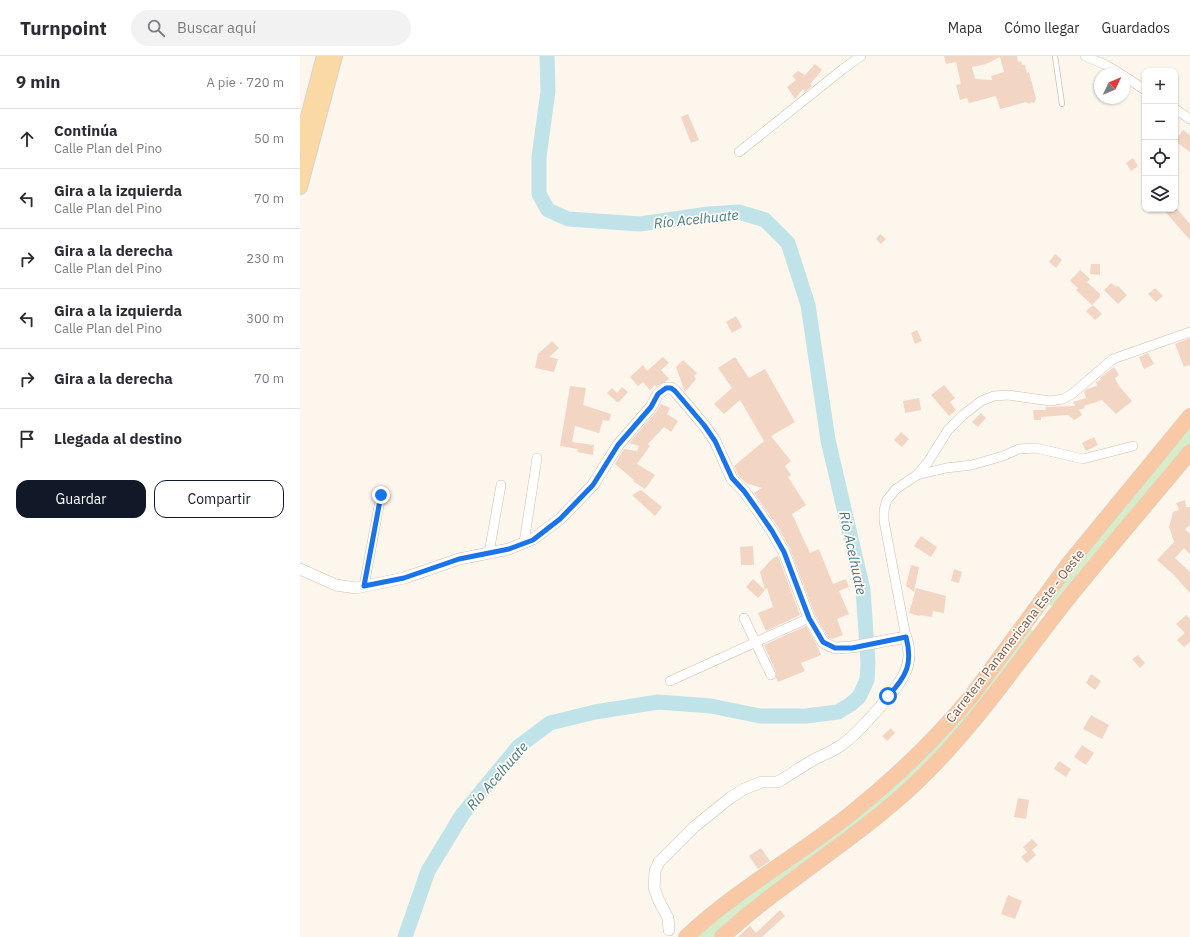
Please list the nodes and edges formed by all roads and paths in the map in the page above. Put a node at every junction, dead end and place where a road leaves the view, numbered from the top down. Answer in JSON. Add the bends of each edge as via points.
{"nodes":[{"id":1,"x":324,"y":56,"type":"edge"},
{"id":2,"x":335,"y":56,"type":"edge"},
{"id":3,"x":861,"y":56,"type":"edge"},
{"id":4,"x":1055,"y":56,"type":"edge"},
{"id":5,"x":1085,"y":56,"type":"edge"},
{"id":6,"x":1111,"y":68,"type":"edge"},
{"id":7,"x":1130,"y":80,"type":"edge"},
{"id":8,"x":1142,"y":88,"type":"edge"},
{"id":9,"x":1062,"y":104,"type":"dead end"},
{"id":10,"x":1178,"y":111,"type":"edge"},
{"id":11,"x":1190,"y":118,"type":"edge"},
{"id":12,"x":300,"y":147,"type":"edge"},
{"id":13,"x":739,"y":152,"type":"dead end"},
{"id":14,"x":300,"y":187,"type":"edge"},
{"id":15,"x":1190,"y":332,"type":"edge"},
{"id":16,"x":1190,"y":416,"type":"edge"},
{"id":17,"x":1133,"y":446,"type":"dead end"},
{"id":18,"x":1190,"y":452,"type":"edge"},
{"id":19,"x":537,"y":458,"type":"dead end"},
{"id":20,"x":917,"y":475,"type":"junction"},
{"id":21,"x":501,"y":485,"type":"dead end"},
{"id":22,"x":381,"y":495,"type":"dead end"},
{"id":23,"x":524,"y":544,"type":"junction"},
{"id":24,"x":489,"y":553,"type":"junction"},
{"id":25,"x":300,"y":569,"type":"edge"},
{"id":26,"x":364,"y":586,"type":"junction"},
{"id":27,"x":1046,"y":596,"type":"junction"},
{"id":28,"x":1061,"y":607,"type":"junction"},
{"id":29,"x":744,"y":618,"type":"dead end"},
{"id":30,"x":809,"y":618,"type":"junction"},
{"id":31,"x":1025,"y":624,"type":"junction"},
{"id":32,"x":1040,"y":635,"type":"junction"},
{"id":33,"x":906,"y":637,"type":"junction"},
{"id":34,"x":756,"y":642,"type":"junction"},
{"id":35,"x":771,"y":675,"type":"dead end"},
{"id":36,"x":670,"y":681,"type":"dead end"},
{"id":37,"x":669,"y":930,"type":"dead end"},
{"id":38,"x":686,"y":937,"type":"edge"},
{"id":39,"x":722,"y":937,"type":"edge"}],
"edges":[{"from":1,"to":12,"type":"main road"},
{"from":2,"to":14,"type":"main road"},
{"from":3,"to":13,"type":"street"},
{"from":4,"to":9,"type":"lane"},
{"from":5,"to":6,"type":"street"},
{"from":7,"to":8,"type":"street"},
{"from":10,"to":11,"type":"street"},
{"from":15,"to":20,"type":"street","via":[[1113,359],[1063,399],[1008,395],[994,396],[981,401],[948,430]]},
{"from":16,"to":27,"type":"highway","name":"Carretera Panamericana Este - Oeste","via":[[1070,562]]},
{"from":17,"to":20,"type":"street","via":[[1083,459],[1036,448],[1019,449],[972,465]]},
{"from":18,"to":28,"type":"highway","name":"Carretera Panamericana Este - Oeste"},
{"from":19,"to":23,"type":"street"},
{"from":20,"to":33,"type":"street","via":[[896,489],[887,500],[884,510]]},
{"from":21,"to":24,"type":"street"},
{"from":22,"to":26,"type":"street"},
{"from":23,"to":24,"type":"street"},
{"from":23,"to":30,"type":"street","via":[[560,519],[593,485],[618,445],[651,407],[658,394],[666,388],[671,388],[704,425],[715,441],[732,478],[779,542]]},
{"from":24,"to":26,"type":"street","via":[[459,559],[404,578]]},
{"from":25,"to":26,"type":"street","via":[[336,585],[349,588]]},
{"from":27,"to":28,"type":"highway","via":[[1044,603],[1050,610],[1054,611]]},
{"from":27,"to":31,"type":"highway","name":"Carretera Panamericana Este - Oeste"},
{"from":28,"to":32,"type":"highway","name":"Carretera Panamericana Este - Oeste"},
{"from":29,"to":34,"type":"street"},
{"from":30,"to":33,"type":"street","via":[[823,642],[835,648],[852,648]]},
{"from":30,"to":34,"type":"street"},
{"from":31,"to":32,"type":"highway","via":[[1032,619],[1037,621],[1042,628]]},
{"from":31,"to":38,"type":"highway","name":"Carretera Panamericana Este - Oeste","via":[[956,714],[900,772],[848,815],[746,888]]},
{"from":32,"to":39,"type":"highway","name":"Carretera Panamericana Este - Oeste","via":[[966,729],[916,783],[855,835]]},
{"from":33,"to":37,"type":"street","via":[[909,649],[906,671],[895,689],[858,731],[841,746],[781,780],[762,782],[744,788],[694,828],[659,862],[655,871],[654,888],[668,918]]},
{"from":34,"to":35,"type":"street"},
{"from":34,"to":36,"type":"street"}]}
